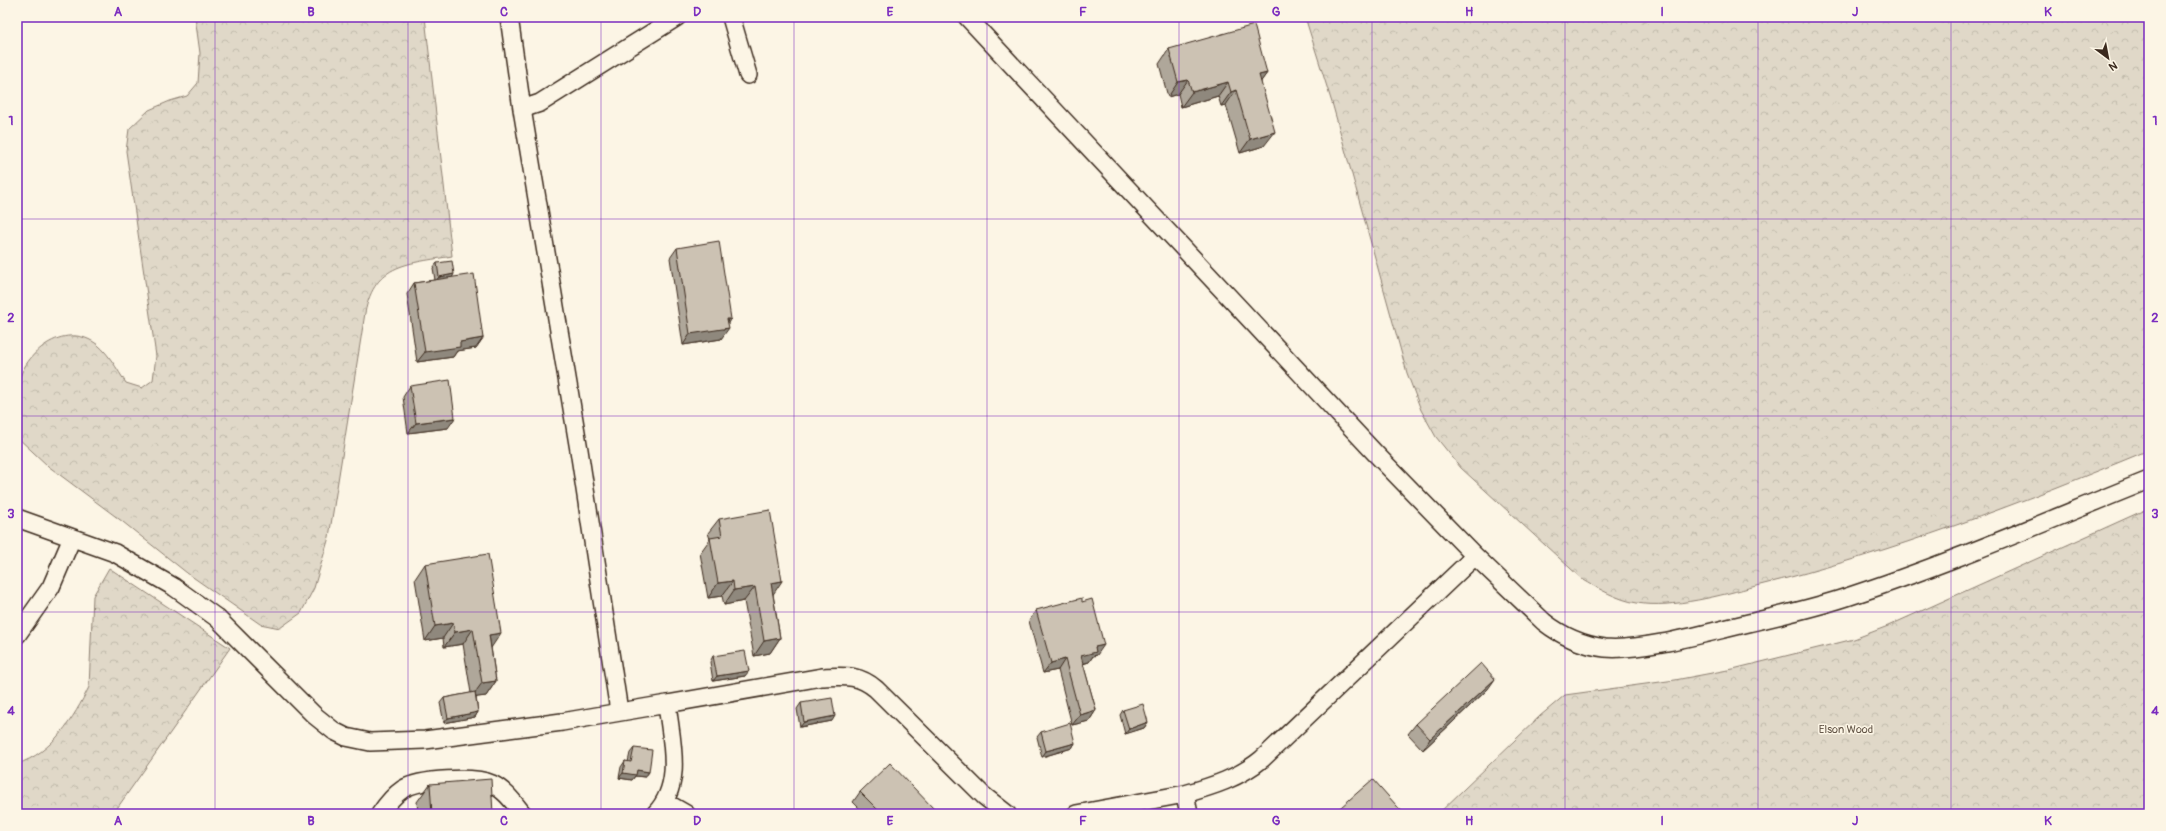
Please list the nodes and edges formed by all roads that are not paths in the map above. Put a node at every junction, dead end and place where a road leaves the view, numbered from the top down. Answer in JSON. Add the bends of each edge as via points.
{"nodes":[{"id":1,"x":508,"y":17,"type":"edge"},
{"id":2,"x":677,"y":17,"type":"edge"},
{"id":3,"x":731,"y":17,"type":"edge"},
{"id":4,"x":967,"y":17,"type":"edge"},
{"id":5,"x":748,"y":75,"type":"dead end"},
{"id":6,"x":522,"y":109,"type":"junction"},
{"id":7,"x":2149,"y":480,"type":"edge"},
{"id":8,"x":17,"y":518,"type":"edge"},
{"id":9,"x":72,"y":538,"type":"junction"},
{"id":10,"x":1475,"y":556,"type":"junction"},
{"id":11,"x":17,"y":635,"type":"edge"},
{"id":12,"x":667,"y":704,"type":"junction"},
{"id":13,"x":619,"y":711,"type":"junction"},
{"id":14,"x":1185,"y":794,"type":"junction"},
{"id":15,"x":660,"y":808,"type":"edge"},
{"id":16,"x":380,"y":814,"type":"edge"},
{"id":17,"x":523,"y":814,"type":"edge"},
{"id":18,"x":686,"y":814,"type":"edge"},
{"id":19,"x":1007,"y":814,"type":"edge"},
{"id":20,"x":1076,"y":814,"type":"edge"},
{"id":21,"x":1189,"y":814,"type":"edge"}],
"edges":[{"from":1,"to":6,"type":"lane"},
{"from":2,"to":6,"type":"lane","via":[[540,103]]},
{"from":3,"to":5,"type":"lane"},
{"from":4,"to":10,"type":"lane","via":[[1158,223]]},
{"from":6,"to":13,"type":"lane","via":[[579,450]]},
{"from":7,"to":10,"type":"lane","via":[[1911,575],[1846,597],[1690,637],[1648,644],[1607,648],[1591,646],[1567,637],[1536,615]]},
{"from":8,"to":9,"type":"lane"},
{"from":9,"to":11,"type":"lane","via":[[51,587]]},
{"from":9,"to":13,"type":"lane","via":[[115,553],[144,568],[205,608],[228,627],[320,720],[334,732],[346,737],[370,742],[425,740],[542,725]]},
{"from":10,"to":14,"type":"lane","via":[[1259,762],[1222,783]]},
{"from":12,"to":13,"type":"lane"},
{"from":12,"to":15,"type":"lane","via":[[674,774],[672,788]]},
{"from":12,"to":19,"type":"lane","via":[[822,677],[844,675],[860,678],[876,689],[984,796]]},
{"from":14,"to":20,"type":"lane"},
{"from":14,"to":21,"type":"lane"},
{"from":15,"to":18,"type":"lane"},
{"from":16,"to":17,"type":"lane","via":[[398,793],[416,784],[470,781],[485,782],[498,788]]}]}
